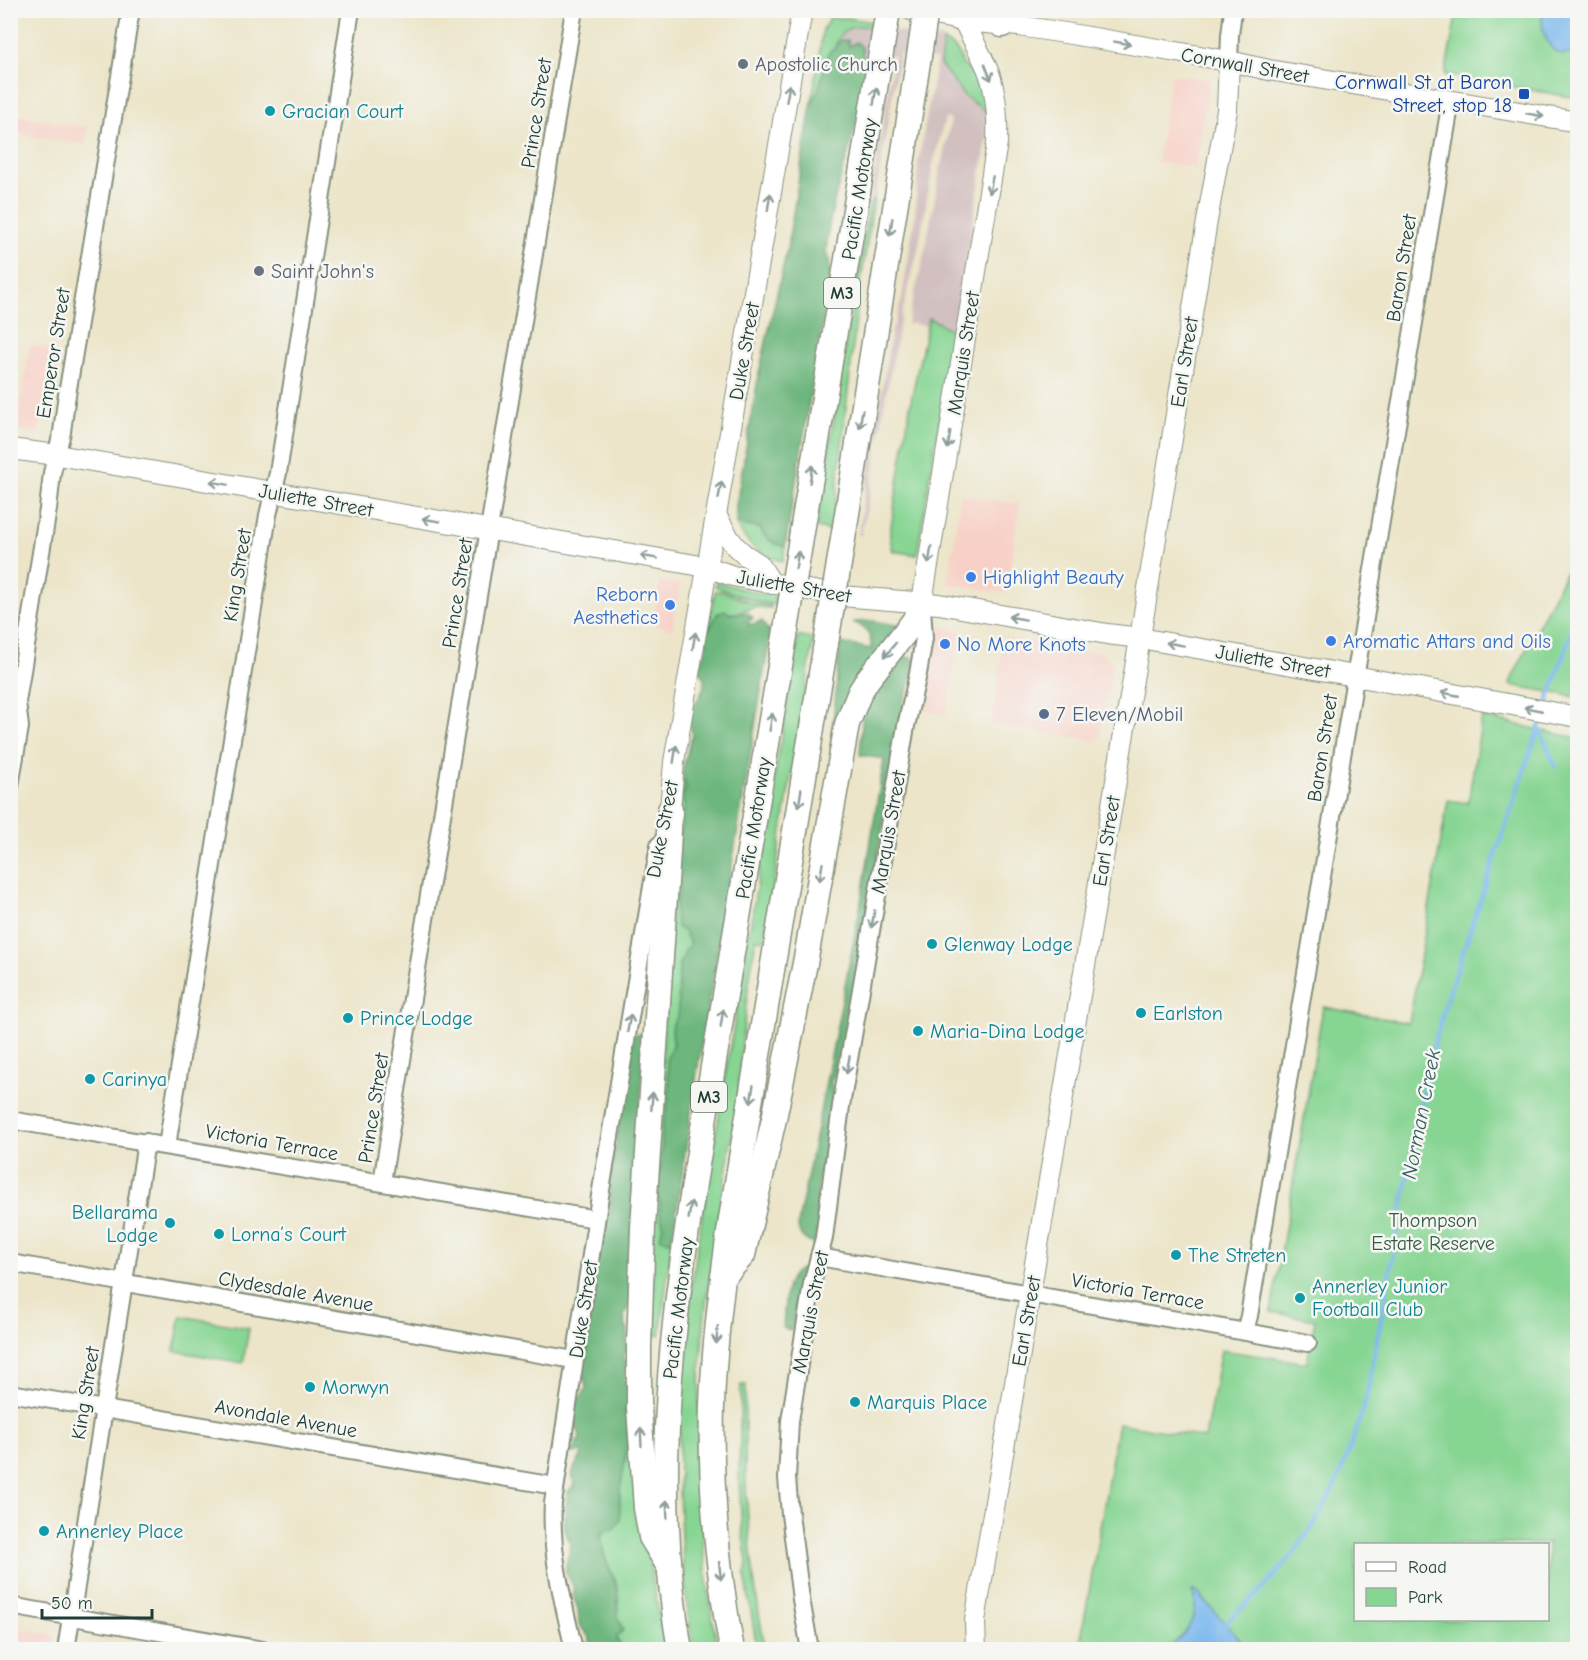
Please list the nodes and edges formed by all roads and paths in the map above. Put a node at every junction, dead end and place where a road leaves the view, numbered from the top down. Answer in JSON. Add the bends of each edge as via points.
{"nodes":[{"id":1,"x":131,"y":10,"type":"edge"},
{"id":2,"x":351,"y":10,"type":"edge"},
{"id":3,"x":574,"y":10,"type":"edge"},
{"id":4,"x":802,"y":10,"type":"edge"},
{"id":5,"x":888,"y":10,"type":"edge"},
{"id":6,"x":912,"y":10,"type":"edge"},
{"id":7,"x":926,"y":10,"type":"edge"},
{"id":8,"x":1233,"y":10,"type":"edge"},
{"id":9,"x":963,"y":16,"type":"edge"},
{"id":10,"x":997,"y":18,"type":"edge"},
{"id":11,"x":1230,"y":61,"type":"junction"},
{"id":12,"x":1450,"y":100,"type":"junction"},
{"id":13,"x":1578,"y":122,"type":"edge"},
{"id":14,"x":10,"y":449,"type":"edge"},
{"id":15,"x":57,"y":455,"type":"junction"},
{"id":16,"x":273,"y":493,"type":"junction"},
{"id":17,"x":716,"y":515,"type":"junction"},
{"id":18,"x":489,"y":530,"type":"junction"},
{"id":19,"x":707,"y":567,"type":"junction"},
{"id":20,"x":772,"y":584,"type":"junction"},
{"id":21,"x":922,"y":602,"type":"junction"},
{"id":22,"x":1140,"y":638,"type":"junction"},
{"id":23,"x":1355,"y":676,"type":"junction"},
{"id":24,"x":14,"y":708,"type":"edge"},
{"id":25,"x":1568,"y":716,"type":"edge"},
{"id":26,"x":10,"y":786,"type":"edge"},
{"id":27,"x":670,"y":810,"type":"junction"},
{"id":28,"x":10,"y":1120,"type":"edge"},
{"id":29,"x":146,"y":1142,"type":"junction"},
{"id":30,"x":167,"y":1146,"type":"junction"},
{"id":31,"x":382,"y":1182,"type":"junction"},
{"id":32,"x":596,"y":1219,"type":"junction"},
{"id":33,"x":819,"y":1257,"type":"junction"},
{"id":34,"x":10,"y":1263,"type":"edge"},
{"id":35,"x":723,"y":1276,"type":"junction"},
{"id":36,"x":124,"y":1283,"type":"junction"},
{"id":37,"x":1031,"y":1293,"type":"junction"},
{"id":38,"x":1245,"y":1331,"type":"junction"},
{"id":39,"x":1308,"y":1342,"type":"dead end"},
{"id":40,"x":574,"y":1360,"type":"junction"},
{"id":41,"x":10,"y":1393,"type":"edge"},
{"id":42,"x":104,"y":1409,"type":"junction"},
{"id":43,"x":555,"y":1486,"type":"junction"},
{"id":44,"x":670,"y":1567,"type":"junction"},
{"id":45,"x":10,"y":1606,"type":"edge"},
{"id":46,"x":71,"y":1616,"type":"junction"},
{"id":47,"x":975,"y":1621,"type":"junction"},
{"id":48,"x":66,"y":1650,"type":"edge"},
{"id":49,"x":263,"y":1650,"type":"edge"},
{"id":50,"x":574,"y":1650,"type":"edge"},
{"id":51,"x":680,"y":1650,"type":"edge"},
{"id":52,"x":732,"y":1650,"type":"edge"},
{"id":53,"x":810,"y":1650,"type":"edge"},
{"id":54,"x":961,"y":1650,"type":"edge"},
{"id":55,"x":976,"y":1650,"type":"edge"}],
"edges":[{"from":1,"to":15,"type":"street","name":"Emperor Street"},
{"from":2,"to":16,"type":"street","name":"King Street"},
{"from":3,"to":18,"type":"street","name":"Prince Street"},
{"from":17,"to":4,"type":"main road","name":"Duke Street","one_way":true},
{"from":44,"to":5,"type":"highway","name":"Pacific Motorway","number":"M3","one_way":true,"bridge":true,"via":[[666,1502],[668,1399],[679,1280]]},
{"from":6,"to":9,"type":"main road","name":"Cornwall Street"},
{"from":7,"to":35,"type":"highway","name":"Pacific Motorway","number":"M3","one_way":true,"bridge":true},
{"from":8,"to":11,"type":"street"},
{"from":9,"to":10,"type":"main road","name":"Cornwall Street"},
{"from":9,"to":21,"type":"main road","name":"Marquis Street","one_way":true,"via":[[990,77],[997,143]]},
{"from":10,"to":11,"type":"main road","name":"Cornwall Street","one_way":true},
{"from":11,"to":12,"type":"main road","name":"Cornwall Street"},
{"from":11,"to":22,"type":"main road","name":"Earl Street","via":[[1227,110]]},
{"from":12,"to":13,"type":"main road","name":"Cornwall Street","one_way":true},
{"from":12,"to":23,"type":"street","name":"Baron Street"},
{"from":14,"to":15,"type":"main road","name":"Juliette Street"},
{"from":16,"to":15,"type":"main road","name":"Juliette Street","one_way":true},
{"from":15,"to":24,"type":"street","name":"Emperor Street"},
{"from":18,"to":16,"type":"main road","name":"Juliette Street","one_way":true},
{"from":16,"to":30,"type":"street","name":"King Street"},
{"from":17,"to":19,"type":"main road","name":"Duke Street"},
{"from":17,"to":20,"type":"main road","via":[[736,547],[759,564]]},
{"from":19,"to":18,"type":"main road","name":"Juliette Street","one_way":true},
{"from":18,"to":31,"type":"street","name":"Prince Street"},
{"from":19,"to":20,"type":"main road","name":"Juliette Street"},
{"from":27,"to":19,"type":"main road","name":"Duke Street","one_way":true,"via":[[674,762]]},
{"from":20,"to":21,"type":"main road","name":"Juliette Street","via":[[841,596]]},
{"from":22,"to":21,"type":"main road","name":"Juliette Street","one_way":true},
{"from":21,"to":33,"type":"street","name":"Marquis Street","one_way":true,"via":[[924,638],[854,1029]]},
{"from":21,"to":35,"type":"highway","one_way":true,"via":[[914,621],[860,692],[847,724],[774,1119],[743,1255]]},
{"from":23,"to":22,"type":"main road","name":"Juliette Street","one_way":true},
{"from":22,"to":37,"type":"main road","name":"Earl Street"},
{"from":25,"to":23,"type":"main road","name":"Juliette Street","one_way":true},
{"from":23,"to":38,"type":"street","name":"Baron Street"},
{"from":24,"to":26,"type":"street","name":"Emperor Street","via":[[20,727]]},
{"from":32,"to":27,"type":"street","name":"Duke Street","one_way":true,"via":[[657,852]]},
{"from":44,"to":27,"type":"highway","one_way":true,"via":[[651,1538],[639,1407],[644,1227]]},
{"from":28,"to":29,"type":"street","name":"Victoria Terrace"},
{"from":29,"to":30,"type":"street","name":"Victoria Terrace"},
{"from":29,"to":36,"type":"street","name":"King Street"},
{"from":30,"to":31,"type":"street","name":"Victoria Terrace"},
{"from":31,"to":32,"type":"street","name":"Victoria Terrace"},
{"from":32,"to":40,"type":"street","name":"Duke Street"},
{"from":33,"to":37,"type":"street","name":"Victoria Terrace"},
{"from":33,"to":53,"type":"street","name":"Marquis Street","via":[[790,1421],[787,1478]]},
{"from":34,"to":36,"type":"street","name":"Clydesdale Avenue"},
{"from":35,"to":52,"type":"highway","name":"Pacific Motorway","number":"M3","one_way":true,"via":[[712,1457],[717,1551]]},
{"from":36,"to":40,"type":"street","name":"Clydesdale Avenue"},
{"from":36,"to":42,"type":"street","name":"King Street"},
{"from":37,"to":38,"type":"street","name":"Victoria Terrace"},
{"from":37,"to":47,"type":"main road","name":"Earl Street"},
{"from":38,"to":39,"type":"street","name":"Victoria Terrace"},
{"from":40,"to":43,"type":"street","name":"Duke Street"},
{"from":41,"to":42,"type":"street","name":"Avondale Avenue"},
{"from":42,"to":43,"type":"street","name":"Avondale Avenue"},
{"from":42,"to":46,"type":"street","name":"King Street"},
{"from":43,"to":50,"type":"street","name":"Duke Street","via":[[555,1561]]},
{"from":44,"to":51,"type":"highway","name":"Pacific Motorway","number":"M3"},
{"from":45,"to":46,"type":"street"},
{"from":46,"to":48,"type":"street","name":"King Street"},
{"from":46,"to":49,"type":"street"},
{"from":47,"to":54,"type":"main road","name":"Earl Street"},
{"from":47,"to":55,"type":"main road","name":"Earl Street"}]}
